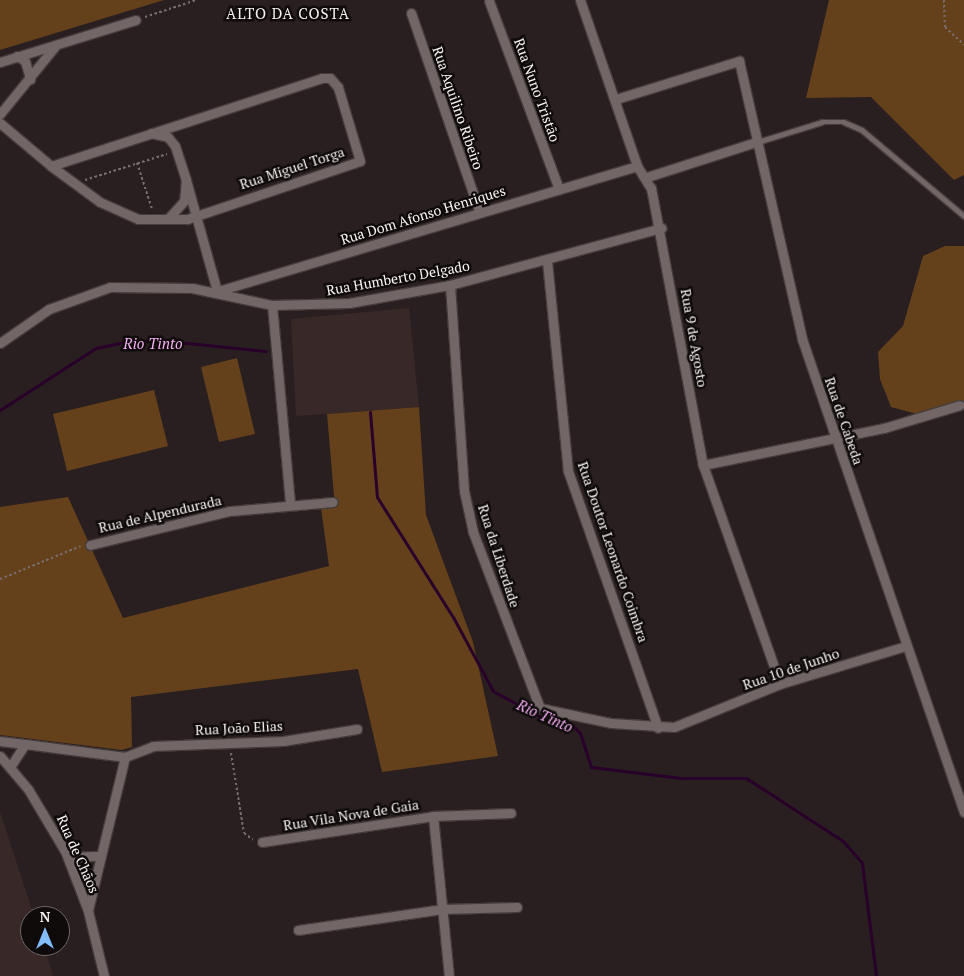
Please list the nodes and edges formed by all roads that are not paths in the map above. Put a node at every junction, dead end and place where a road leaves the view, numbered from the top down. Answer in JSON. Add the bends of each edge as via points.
{"nodes":[{"id":1,"x":580,"y":0,"type":"edge"},
{"id":2,"x":490,"y":1,"type":"dead end"},
{"id":3,"x":411,"y":13,"type":"dead end"},
{"id":4,"x":136,"y":20,"type":"road end"},
{"id":5,"x":56,"y":45,"type":"junction"},
{"id":6,"x":17,"y":56,"type":"junction"},
{"id":7,"x":0,"y":62,"type":"edge"},
{"id":8,"x":30,"y":79,"type":"junction"},
{"id":9,"x":616,"y":99,"type":"junction"},
{"id":10,"x":0,"y":114,"type":"edge"},
{"id":11,"x":182,"y":122,"type":"junction"},
{"id":12,"x":0,"y":124,"type":"edge"},
{"id":13,"x":146,"y":133,"type":"junction"},
{"id":14,"x":756,"y":142,"type":"junction"},
{"id":15,"x":170,"y":149,"type":"junction"},
{"id":16,"x":51,"y":166,"type":"junction"},
{"id":17,"x":637,"y":166,"type":"junction"},
{"id":18,"x":647,"y":177,"type":"junction"},
{"id":19,"x":186,"y":180,"type":"junction"},
{"id":20,"x":559,"y":189,"type":"junction"},
{"id":21,"x":479,"y":211,"type":"junction"},
{"id":22,"x":198,"y":216,"type":"junction"},
{"id":23,"x":964,"y":216,"type":"edge"},
{"id":24,"x":168,"y":219,"type":"junction"},
{"id":25,"x":661,"y":228,"type":"junction"},
{"id":26,"x":547,"y":261,"type":"junction"},
{"id":27,"x":450,"y":286,"type":"junction"},
{"id":28,"x":217,"y":291,"type":"junction"},
{"id":29,"x":272,"y":305,"type":"junction"},
{"id":30,"x":0,"y":343,"type":"edge"},
{"id":31,"x":960,"y":405,"type":"dead end"},
{"id":32,"x":836,"y":439,"type":"junction"},
{"id":33,"x":703,"y":465,"type":"junction"},
{"id":34,"x":333,"y":502,"type":"dead end"},
{"id":35,"x":290,"y":504,"type":"junction"},
{"id":36,"x":90,"y":545,"type":"road end"},
{"id":37,"x":906,"y":646,"type":"junction"},
{"id":38,"x":780,"y":684,"type":"junction"},
{"id":39,"x":658,"y":728,"type":"junction"},
{"id":40,"x":357,"y":729,"type":"dead end"},
{"id":41,"x":0,"y":740,"type":"edge"},
{"id":42,"x":25,"y":744,"type":"junction"},
{"id":43,"x":0,"y":756,"type":"edge"},
{"id":44,"x":125,"y":757,"type":"junction"},
{"id":45,"x":10,"y":767,"type":"junction"},
{"id":46,"x":964,"y":812,"type":"edge"},
{"id":47,"x":511,"y":813,"type":"dead end"},
{"id":48,"x":433,"y":816,"type":"junction"},
{"id":49,"x":262,"y":842,"type":"road end"},
{"id":50,"x":101,"y":856,"type":"junction"},
{"id":51,"x":68,"y":857,"type":"junction"},
{"id":52,"x":517,"y":907,"type":"dead end"},
{"id":53,"x":442,"y":909,"type":"junction"},
{"id":54,"x":88,"y":911,"type":"junction"},
{"id":55,"x":298,"y":930,"type":"dead end"},
{"id":56,"x":104,"y":976,"type":"edge"},
{"id":57,"x":449,"y":976,"type":"edge"}],
"edges":[{"from":1,"to":9,"type":"street","name":"Rua 9 de Agosto"},
{"from":2,"to":20,"type":"street","name":"Rua Nuno Tristão"},
{"from":3,"to":21,"type":"street","name":"Rua Aquilino Ribeiro"},
{"from":4,"to":5,"type":"street"},
{"from":5,"to":6,"type":"street"},
{"from":5,"to":8,"type":"street"},
{"from":6,"to":7,"type":"street"},
{"from":6,"to":8,"type":"street","via":[[25,61]]},
{"from":8,"to":10,"type":"street"},
{"from":9,"to":14,"type":"street","name":"Rua de Cabeda","via":[[738,61]]},
{"from":9,"to":17,"type":"street","name":"Rua 9 de Agosto"},
{"from":11,"to":13,"type":"street","name":"Rua Miguel Torga"},
{"from":11,"to":15,"type":"street","via":[[176,129]]},
{"from":11,"to":22,"type":"street","name":"Rua Miguel Torga","via":[[330,78],[338,87],[360,161],[205,210]]},
{"from":12,"to":16,"type":"street","name":"Rua Miguel Torga"},
{"from":13,"to":15,"type":"street","via":[[160,133]]},
{"from":13,"to":16,"type":"street","name":"Rua Miguel Torga"},
{"from":14,"to":18,"type":"street"},
{"from":14,"to":23,"type":"lane","via":[[822,122],[844,122],[862,130]]},
{"from":14,"to":32,"type":"street","name":"Rua de Cabeda","via":[[802,339]]},
{"from":15,"to":19,"type":"street"},
{"from":16,"to":24,"type":"street","name":"Rua Miguel Torga","via":[[118,212],[138,219]]},
{"from":17,"to":18,"type":"street","name":"Rua 9 de Agosto"},
{"from":17,"to":20,"type":"street","name":"Rua Dom Afonso Henriques"},
{"from":18,"to":25,"type":"street","name":"Rua 9 de Agosto"},
{"from":19,"to":22,"type":"street"},
{"from":19,"to":24,"type":"street","via":[[184,201]]},
{"from":20,"to":21,"type":"street","name":"Rua Dom Afonso Henriques"},
{"from":21,"to":28,"type":"street","name":"Rua Dom Afonso Henriques"},
{"from":22,"to":24,"type":"street","name":"Rua Miguel Torga"},
{"from":22,"to":28,"type":"street"},
{"from":25,"to":26,"type":"street","name":"Rua Humberto Delgado"},
{"from":25,"to":33,"type":"street","name":"Rua 9 de Agosto"},
{"from":26,"to":27,"type":"street","name":"Rua Humberto Delgado"},
{"from":26,"to":39,"type":"street","name":"Rua Doutor Leonardo Coimbra","via":[[568,470]]},
{"from":27,"to":29,"type":"street","name":"Rua Humberto Delgado","via":[[349,303]]},
{"from":27,"to":39,"type":"street","name":"Rua da Liberdade","via":[[464,492],[473,532],[535,702],[547,713]]},
{"from":28,"to":29,"type":"street","name":"Rua Humberto Delgado"},
{"from":28,"to":30,"type":"street","name":"Rua Humberto Delgado","via":[[132,285],[92,291],[49,309]]},
{"from":29,"to":35,"type":"street"},
{"from":31,"to":32,"type":"street"},
{"from":32,"to":33,"type":"street"},
{"from":32,"to":37,"type":"street","name":"Rua de Cabeda"},
{"from":33,"to":38,"type":"street","name":"Rua 9 de Agosto"},
{"from":34,"to":35,"type":"street","name":"Rua de Alpendurada"},
{"from":35,"to":36,"type":"street","name":"Rua de Alpendurada","via":[[203,517]]},
{"from":37,"to":38,"type":"street","name":"Rua 10 de Junho"},
{"from":37,"to":46,"type":"street","name":"Rua de Cabeda"},
{"from":38,"to":39,"type":"street","name":"Rua 10 de Junho","via":[[674,727]]},
{"from":40,"to":44,"type":"street","name":"Rua João Elias","via":[[230,744],[154,746]]},
{"from":41,"to":42,"type":"street"},
{"from":42,"to":44,"type":"street"},
{"from":42,"to":45,"type":"street"},
{"from":43,"to":45,"type":"street","name":"Rua de Chãos"},
{"from":44,"to":50,"type":"street"},
{"from":45,"to":51,"type":"street","name":"Rua de Chãos","via":[[51,824]]},
{"from":47,"to":48,"type":"street"},
{"from":48,"to":49,"type":"street","name":"Rua Vila Nova de Gaia"},
{"from":48,"to":53,"type":"street","name":"Rua Vila Nova de Gaia"},
{"from":50,"to":51,"type":"street"},
{"from":50,"to":54,"type":"street"},
{"from":51,"to":54,"type":"street","name":"Rua de Chãos"},
{"from":52,"to":53,"type":"street"},
{"from":53,"to":55,"type":"street"},
{"from":53,"to":57,"type":"street","name":"Rua Vila Nova de Gaia"},
{"from":54,"to":56,"type":"street","name":"Rua de Chãos"}]}
